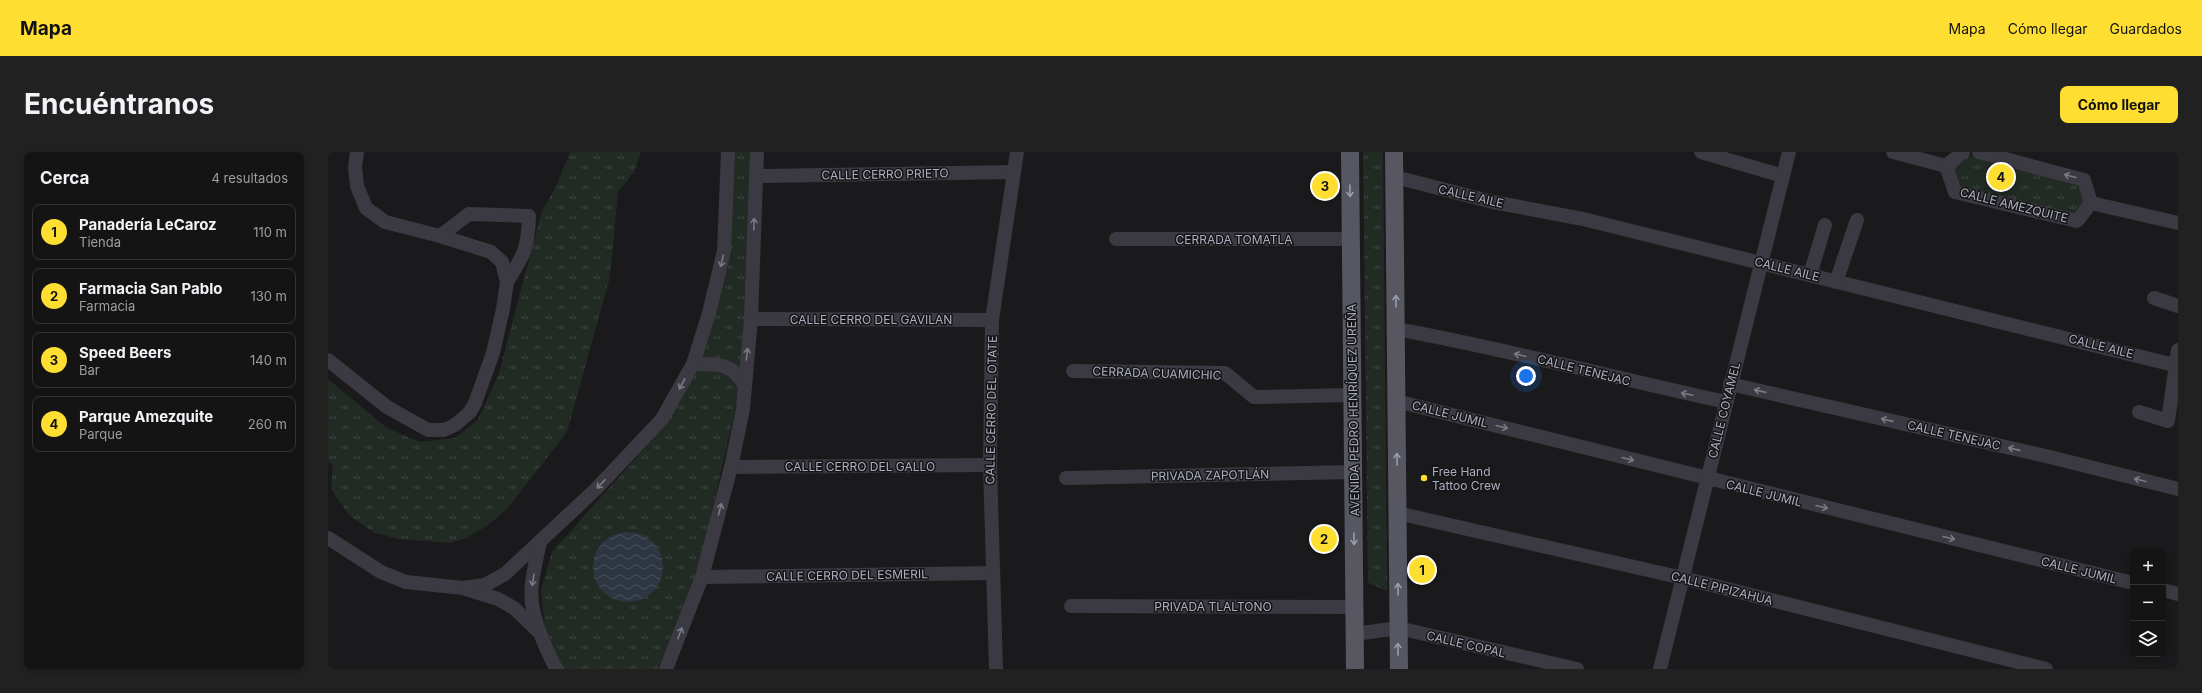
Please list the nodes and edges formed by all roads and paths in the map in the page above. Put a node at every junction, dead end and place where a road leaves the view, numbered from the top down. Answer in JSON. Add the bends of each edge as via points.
{"nodes":[{"id":1,"x":357,"y":152,"type":"edge"},
{"id":2,"x":728,"y":152,"type":"edge"},
{"id":3,"x":757,"y":152,"type":"edge"},
{"id":4,"x":1017,"y":152,"type":"edge"},
{"id":5,"x":1350,"y":152,"type":"edge"},
{"id":6,"x":1394,"y":152,"type":"edge"},
{"id":7,"x":1701,"y":152,"type":"edge"},
{"id":8,"x":1789,"y":152,"type":"edge"},
{"id":9,"x":1893,"y":152,"type":"edge"},
{"id":10,"x":1963,"y":152,"type":"edge"},
{"id":11,"x":1979,"y":152,"type":"edge"},
{"id":12,"x":1946,"y":166,"type":"junction"},
{"id":13,"x":1014,"y":172,"type":"junction"},
{"id":14,"x":756,"y":176,"type":"junction"},
{"id":15,"x":1783,"y":176,"type":"junction"},
{"id":16,"x":1395,"y":177,"type":"junction"},
{"id":17,"x":2091,"y":203,"type":"junction"},
{"id":18,"x":1857,"y":220,"type":"dead end"},
{"id":19,"x":2178,"y":223,"type":"edge"},
{"id":20,"x":1825,"y":225,"type":"dead end"},
{"id":21,"x":440,"y":236,"type":"junction"},
{"id":22,"x":1116,"y":239,"type":"dead end"},
{"id":23,"x":1351,"y":239,"type":"junction"},
{"id":24,"x":1760,"y":263,"type":"junction"},
{"id":25,"x":1810,"y":275,"type":"junction"},
{"id":26,"x":507,"y":282,"type":"junction"},
{"id":27,"x":1836,"y":282,"type":"junction"},
{"id":28,"x":2154,"y":298,"type":"dead end"},
{"id":29,"x":2178,"y":306,"type":"edge"},
{"id":30,"x":751,"y":319,"type":"junction"},
{"id":31,"x":992,"y":320,"type":"junction"},
{"id":32,"x":1396,"y":329,"type":"junction"},
{"id":33,"x":2178,"y":350,"type":"edge"},
{"id":34,"x":328,"y":360,"type":"edge"},
{"id":35,"x":693,"y":364,"type":"junction"},
{"id":36,"x":2177,"y":365,"type":"edge"},
{"id":37,"x":1073,"y":370,"type":"dead end"},
{"id":38,"x":1730,"y":384,"type":"junction"},
{"id":39,"x":744,"y":386,"type":"junction"},
{"id":40,"x":1352,"y":395,"type":"junction"},
{"id":41,"x":1396,"y":401,"type":"junction"},
{"id":42,"x":1726,"y":402,"type":"junction"},
{"id":43,"x":2139,"y":412,"type":"dead end"},
{"id":44,"x":990,"y":465,"type":"junction"},
{"id":45,"x":731,"y":467,"type":"junction"},
{"id":46,"x":1353,"y":472,"type":"junction"},
{"id":47,"x":1066,"y":478,"type":"dead end"},
{"id":48,"x":1707,"y":479,"type":"junction"},
{"id":49,"x":2178,"y":489,"type":"edge"},
{"id":50,"x":1397,"y":513,"type":"junction"},
{"id":51,"x":328,"y":538,"type":"edge"},
{"id":52,"x":540,"y":542,"type":"junction"},
{"id":53,"x":992,"y":573,"type":"junction"},
{"id":54,"x":702,"y":577,"type":"junction"},
{"id":55,"x":1683,"y":578,"type":"junction"},
{"id":56,"x":2130,"y":582,"type":"edge"},
{"id":57,"x":463,"y":588,"type":"junction"},
{"id":58,"x":2166,"y":591,"type":"edge"},
{"id":59,"x":2178,"y":594,"type":"edge"},
{"id":60,"x":1071,"y":606,"type":"dead end"},
{"id":61,"x":1355,"y":607,"type":"junction"},
{"id":62,"x":1398,"y":628,"type":"junction"},
{"id":63,"x":540,"y":632,"type":"junction"},
{"id":64,"x":1355,"y":634,"type":"junction"},
{"id":65,"x":556,"y":669,"type":"edge"},
{"id":66,"x":666,"y":669,"type":"edge"},
{"id":67,"x":996,"y":669,"type":"edge"},
{"id":68,"x":1355,"y":669,"type":"edge"},
{"id":69,"x":1399,"y":669,"type":"edge"},
{"id":70,"x":1576,"y":669,"type":"edge"},
{"id":71,"x":1660,"y":669,"type":"edge"},
{"id":72,"x":2046,"y":669,"type":"edge"}],
"edges":[{"from":1,"to":21,"type":"street","via":[[357,186],[366,208],[384,222]]},
{"from":2,"to":35,"type":"street","one_way":true,"via":[[724,251]]},
{"from":3,"to":14,"type":"street"},
{"from":4,"to":13,"type":"street","name":"CALLE CERRO DEL OTATE"},
{"from":5,"to":23,"type":"main road","name":"AVENIDA PEDRO HENRÍQUEZ UREÑA","one_way":true},
{"from":6,"to":16,"type":"main road"},
{"from":7,"to":15,"type":"street"},
{"from":8,"to":15,"type":"street","name":"CALLE COYAMEL"},
{"from":9,"to":12,"type":"street"},
{"from":10,"to":12,"type":"street"},
{"from":17,"to":11,"type":"street","one_way":true,"via":[[2084,180]]},
{"from":12,"to":17,"type":"street","name":"CALLE AMEZQUITE","via":[[1955,192],[2077,221]]},
{"from":13,"to":14,"type":"street","name":"CALLE CERRO PRIETO"},
{"from":13,"to":31,"type":"street","name":"CALLE CERRO DEL OTATE"},
{"from":30,"to":14,"type":"street","one_way":true},
{"from":15,"to":24,"type":"street","name":"CALLE COYAMEL"},
{"from":16,"to":24,"type":"street","name":"CALLE AILE","via":[[1493,202],[1583,219]]},
{"from":32,"to":16,"type":"main road","one_way":true},
{"from":17,"to":19,"type":"street"},
{"from":18,"to":27,"type":"street"},
{"from":20,"to":25,"type":"street"},
{"from":21,"to":26,"type":"street","via":[[491,252],[502,262]]},
{"from":21,"to":26,"type":"street","via":[[469,214],[529,216],[524,256]]},
{"from":22,"to":23,"type":"street","name":"CERRADA TOMATLA"},
{"from":23,"to":40,"type":"main road","name":"AVENIDA PEDRO HENRÍQUEZ UREÑA"},
{"from":24,"to":25,"type":"street","name":"CALLE AILE"},
{"from":24,"to":38,"type":"street","name":"CALLE COYAMEL"},
{"from":25,"to":27,"type":"street","name":"CALLE AILE"},
{"from":26,"to":34,"type":"street","via":[[493,353],[475,403],[470,412],[455,425],[444,430],[428,430],[387,407]]},
{"from":27,"to":36,"type":"street","name":"CALLE AILE"},
{"from":28,"to":29,"type":"street"},
{"from":30,"to":31,"type":"street","name":"CALLE CERRO DEL GAVILAN"},
{"from":39,"to":30,"type":"street","one_way":true},
{"from":31,"to":44,"type":"street","name":"CALLE CERRO DEL OTATE"},
{"from":32,"to":41,"type":"main road"},
{"from":42,"to":32,"type":"street","name":"CALLE TENEJAC","one_way":true,"via":[[1609,377],[1478,344]]},
{"from":33,"to":36,"type":"street"},
{"from":35,"to":39,"type":"street","via":[[727,367],[738,375]]},
{"from":35,"to":52,"type":"street","one_way":true,"via":[[662,419],[596,489]]},
{"from":36,"to":43,"type":"street","via":[[2168,421]]},
{"from":37,"to":40,"type":"street","name":"CERRADA CUAMICHIC","via":[[1225,373],[1254,397]]},
{"from":38,"to":42,"type":"street","name":"CALLE COYAMEL"},
{"from":49,"to":38,"type":"street","name":"CALLE TENEJAC","one_way":true},
{"from":39,"to":45,"type":"street","via":[[743,408]]},
{"from":40,"to":46,"type":"main road","name":"AVENIDA PEDRO HENRÍQUEZ UREÑA"},
{"from":41,"to":48,"type":"street","name":"CALLE JUMIL","one_way":true},
{"from":50,"to":41,"type":"main road","one_way":true},
{"from":42,"to":48,"type":"street","name":"CALLE COYAMEL"},
{"from":44,"to":45,"type":"street","name":"CALLE CERRO DEL GALLO"},
{"from":44,"to":53,"type":"street","name":"CALLE CERRO DEL OTATE"},
{"from":54,"to":45,"type":"street","one_way":true},
{"from":46,"to":47,"type":"street","name":"PRIVADA ZAPOTLÁN"},
{"from":46,"to":61,"type":"main road","name":"AVENIDA PEDRO HENRÍQUEZ UREÑA","one_way":true},
{"from":48,"to":55,"type":"street","name":"CALLE COYAMEL"},
{"from":48,"to":56,"type":"street","name":"CALLE JUMIL","one_way":true},
{"from":50,"to":55,"type":"street","name":"CALLE PIPIZAHUA"},
{"from":62,"to":50,"type":"main road","one_way":true},
{"from":51,"to":57,"type":"street","via":[[381,572],[406,582]]},
{"from":52,"to":57,"type":"street","via":[[505,574],[485,584]]},
{"from":52,"to":63,"type":"street","one_way":true,"via":[[532,585],[532,608]]},
{"from":53,"to":54,"type":"street","name":"CALLE CERRO DEL ESMERIL"},
{"from":53,"to":67,"type":"street","name":"CALLE CERRO DEL OTATE"},
{"from":66,"to":54,"type":"street","one_way":true},
{"from":55,"to":71,"type":"street","name":"CALLE COYAMEL"},
{"from":55,"to":72,"type":"street","name":"CALLE PIPIZAHUA"},
{"from":57,"to":63,"type":"street","via":[[509,605]]},
{"from":58,"to":59,"type":"street"},
{"from":60,"to":61,"type":"street","name":"PRIVADA TLALTONO"},
{"from":61,"to":64,"type":"main road","name":"AVENIDA PEDRO HENRÍQUEZ UREÑA"},
{"from":62,"to":64,"type":"street","name":"CALLE COPAL"},
{"from":69,"to":62,"type":"main road","one_way":true},
{"from":62,"to":70,"type":"street","name":"CALLE COPAL"},
{"from":63,"to":65,"type":"street"},
{"from":64,"to":68,"type":"main road","name":"AVENIDA PEDRO HENRÍQUEZ UREÑA"}]}
